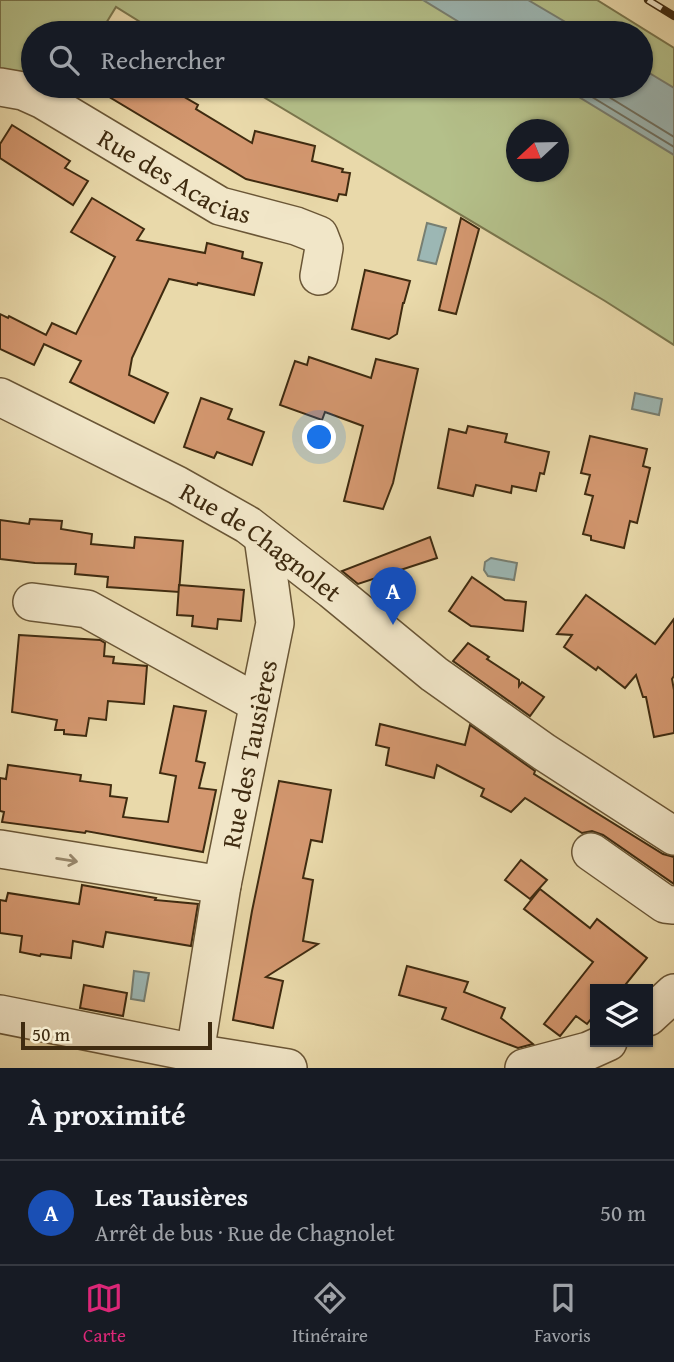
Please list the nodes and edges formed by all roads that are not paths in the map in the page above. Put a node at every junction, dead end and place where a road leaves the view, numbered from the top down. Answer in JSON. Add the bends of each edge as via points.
{"nodes":[{"id":1,"x":0,"y":87,"type":"edge"},
{"id":2,"x":21,"y":91,"type":"edge"},
{"id":3,"x":39,"y":98,"type":"edge"},
{"id":4,"x":319,"y":276,"type":"dead end"},
{"id":5,"x":0,"y":397,"type":"edge"},
{"id":6,"x":263,"y":537,"type":"junction"},
{"id":7,"x":315,"y":577,"type":"junction"},
{"id":8,"x":32,"y":602,"type":"dead end"},
{"id":9,"x":275,"y":623,"type":"junction"},
{"id":10,"x":257,"y":703,"type":"junction"},
{"id":11,"x":674,"y":836,"type":"edge"},
{"id":12,"x":0,"y":849,"type":"edge"},
{"id":13,"x":591,"y":852,"type":"dead end"},
{"id":14,"x":222,"y":885,"type":"junction"},
{"id":15,"x":674,"y":905,"type":"edge"},
{"id":16,"x":674,"y":993,"type":"edge"},
{"id":17,"x":653,"y":1012,"type":"edge"},
{"id":18,"x":0,"y":1014,"type":"edge"},
{"id":19,"x":597,"y":1047,"type":"edge"},
{"id":20,"x":195,"y":1053,"type":"junction"},
{"id":21,"x":288,"y":1068,"type":"edge"},
{"id":22,"x":524,"y":1068,"type":"edge"}],
"edges":[{"from":1,"to":2,"type":"street","name":"Rue des Acacias"},
{"from":3,"to":4,"type":"street","name":"Rue des Acacias","via":[[220,206],[319,235],[324,248]]},
{"from":5,"to":6,"type":"street","name":"Rue de Chagnolet","via":[[177,485]]},
{"from":6,"to":7,"type":"street","name":"Rue de Chagnolet"},
{"from":6,"to":9,"type":"street"},
{"from":7,"to":9,"type":"street","via":[[295,594]]},
{"from":7,"to":11,"type":"street","name":"Rue de Chagnolet","via":[[434,674]]},
{"from":8,"to":10,"type":"street","via":[[87,609]]},
{"from":9,"to":10,"type":"street","name":"Rue des Tausières"},
{"from":10,"to":14,"type":"street","name":"Rue des Tausières"},
{"from":12,"to":14,"type":"street","name":"Rue des Tausières","one_way":true},
{"from":13,"to":15,"type":"street","via":[[665,904]]},
{"from":14,"to":20,"type":"street","name":"Rue des Tausières"},
{"from":16,"to":17,"type":"street"},
{"from":18,"to":20,"type":"street"},
{"from":19,"to":22,"type":"street"},
{"from":20,"to":21,"type":"street"}]}
